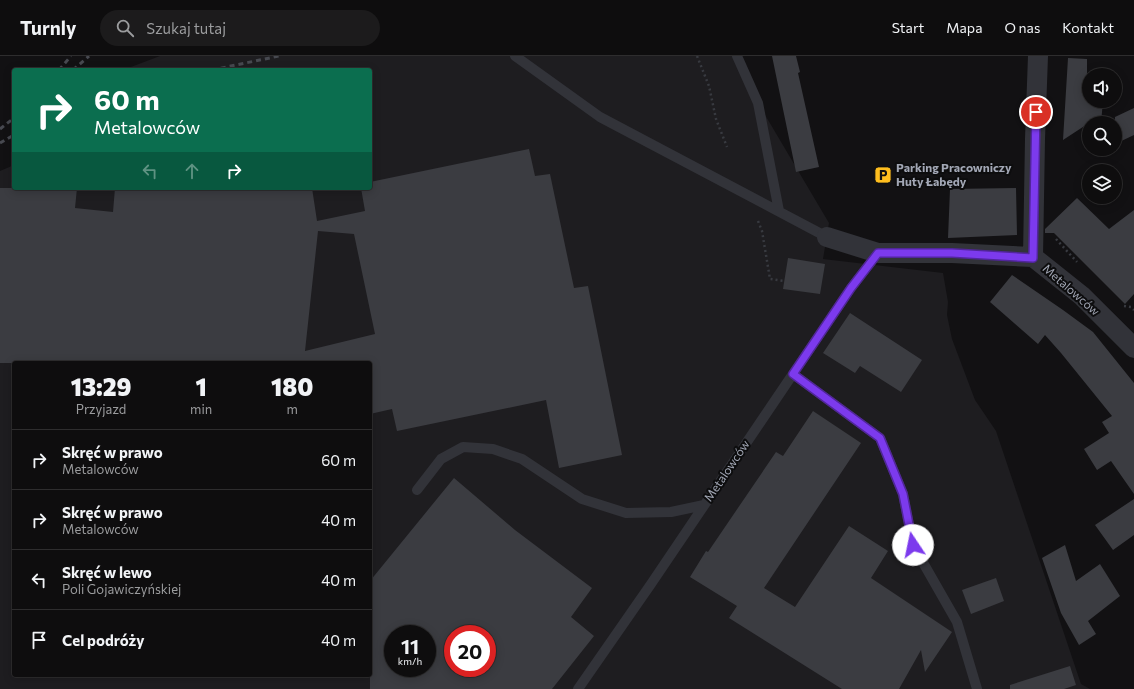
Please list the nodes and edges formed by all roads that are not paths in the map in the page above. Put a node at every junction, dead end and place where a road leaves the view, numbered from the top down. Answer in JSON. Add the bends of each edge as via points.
{"nodes":[{"id":1,"x":515,"y":56,"type":"edge"},
{"id":2,"x":737,"y":56,"type":"edge"},
{"id":3,"x":1038,"y":56,"type":"edge"},
{"id":4,"x":779,"y":211,"type":"junction"},
{"id":5,"x":827,"y":237,"type":"joint"},
{"id":6,"x":878,"y":253,"type":"junction"},
{"id":7,"x":1033,"y":258,"type":"junction"},
{"id":8,"x":1134,"y":348,"type":"edge"},
{"id":9,"x":793,"y":374,"type":"junction"},
{"id":10,"x":416,"y":490,"type":"dead end"},
{"id":11,"x":704,"y":505,"type":"junction"},
{"id":12,"x":578,"y":689,"type":"edge"},
{"id":13,"x":977,"y":689,"type":"edge"}],
"edges":[{"from":1,"to":4,"type":"lane","via":[[600,117]]},
{"from":2,"to":4,"type":"lane","via":[[758,103]]},
{"from":3,"to":7,"type":"street"},
{"from":4,"to":5,"type":"lane"},
{"from":5,"to":6,"type":"street","name":"Metalowców"},
{"from":6,"to":7,"type":"street","name":"Metalowców","via":[[952,253]]},
{"from":6,"to":9,"type":"lane","name":"Metalowców"},
{"from":7,"to":8,"type":"street","name":"Metalowców","via":[[1082,296]]},
{"from":9,"to":11,"type":"lane","name":"Metalowców"},
{"from":9,"to":13,"type":"lane","via":[[880,438],[903,494],[913,545],[957,622]]},
{"from":10,"to":11,"type":"lane","via":[[441,459],[463,448],[493,449],[522,459],[582,499],[626,513],[671,512]]},
{"from":11,"to":12,"type":"lane","name":"Metalowców"}]}
